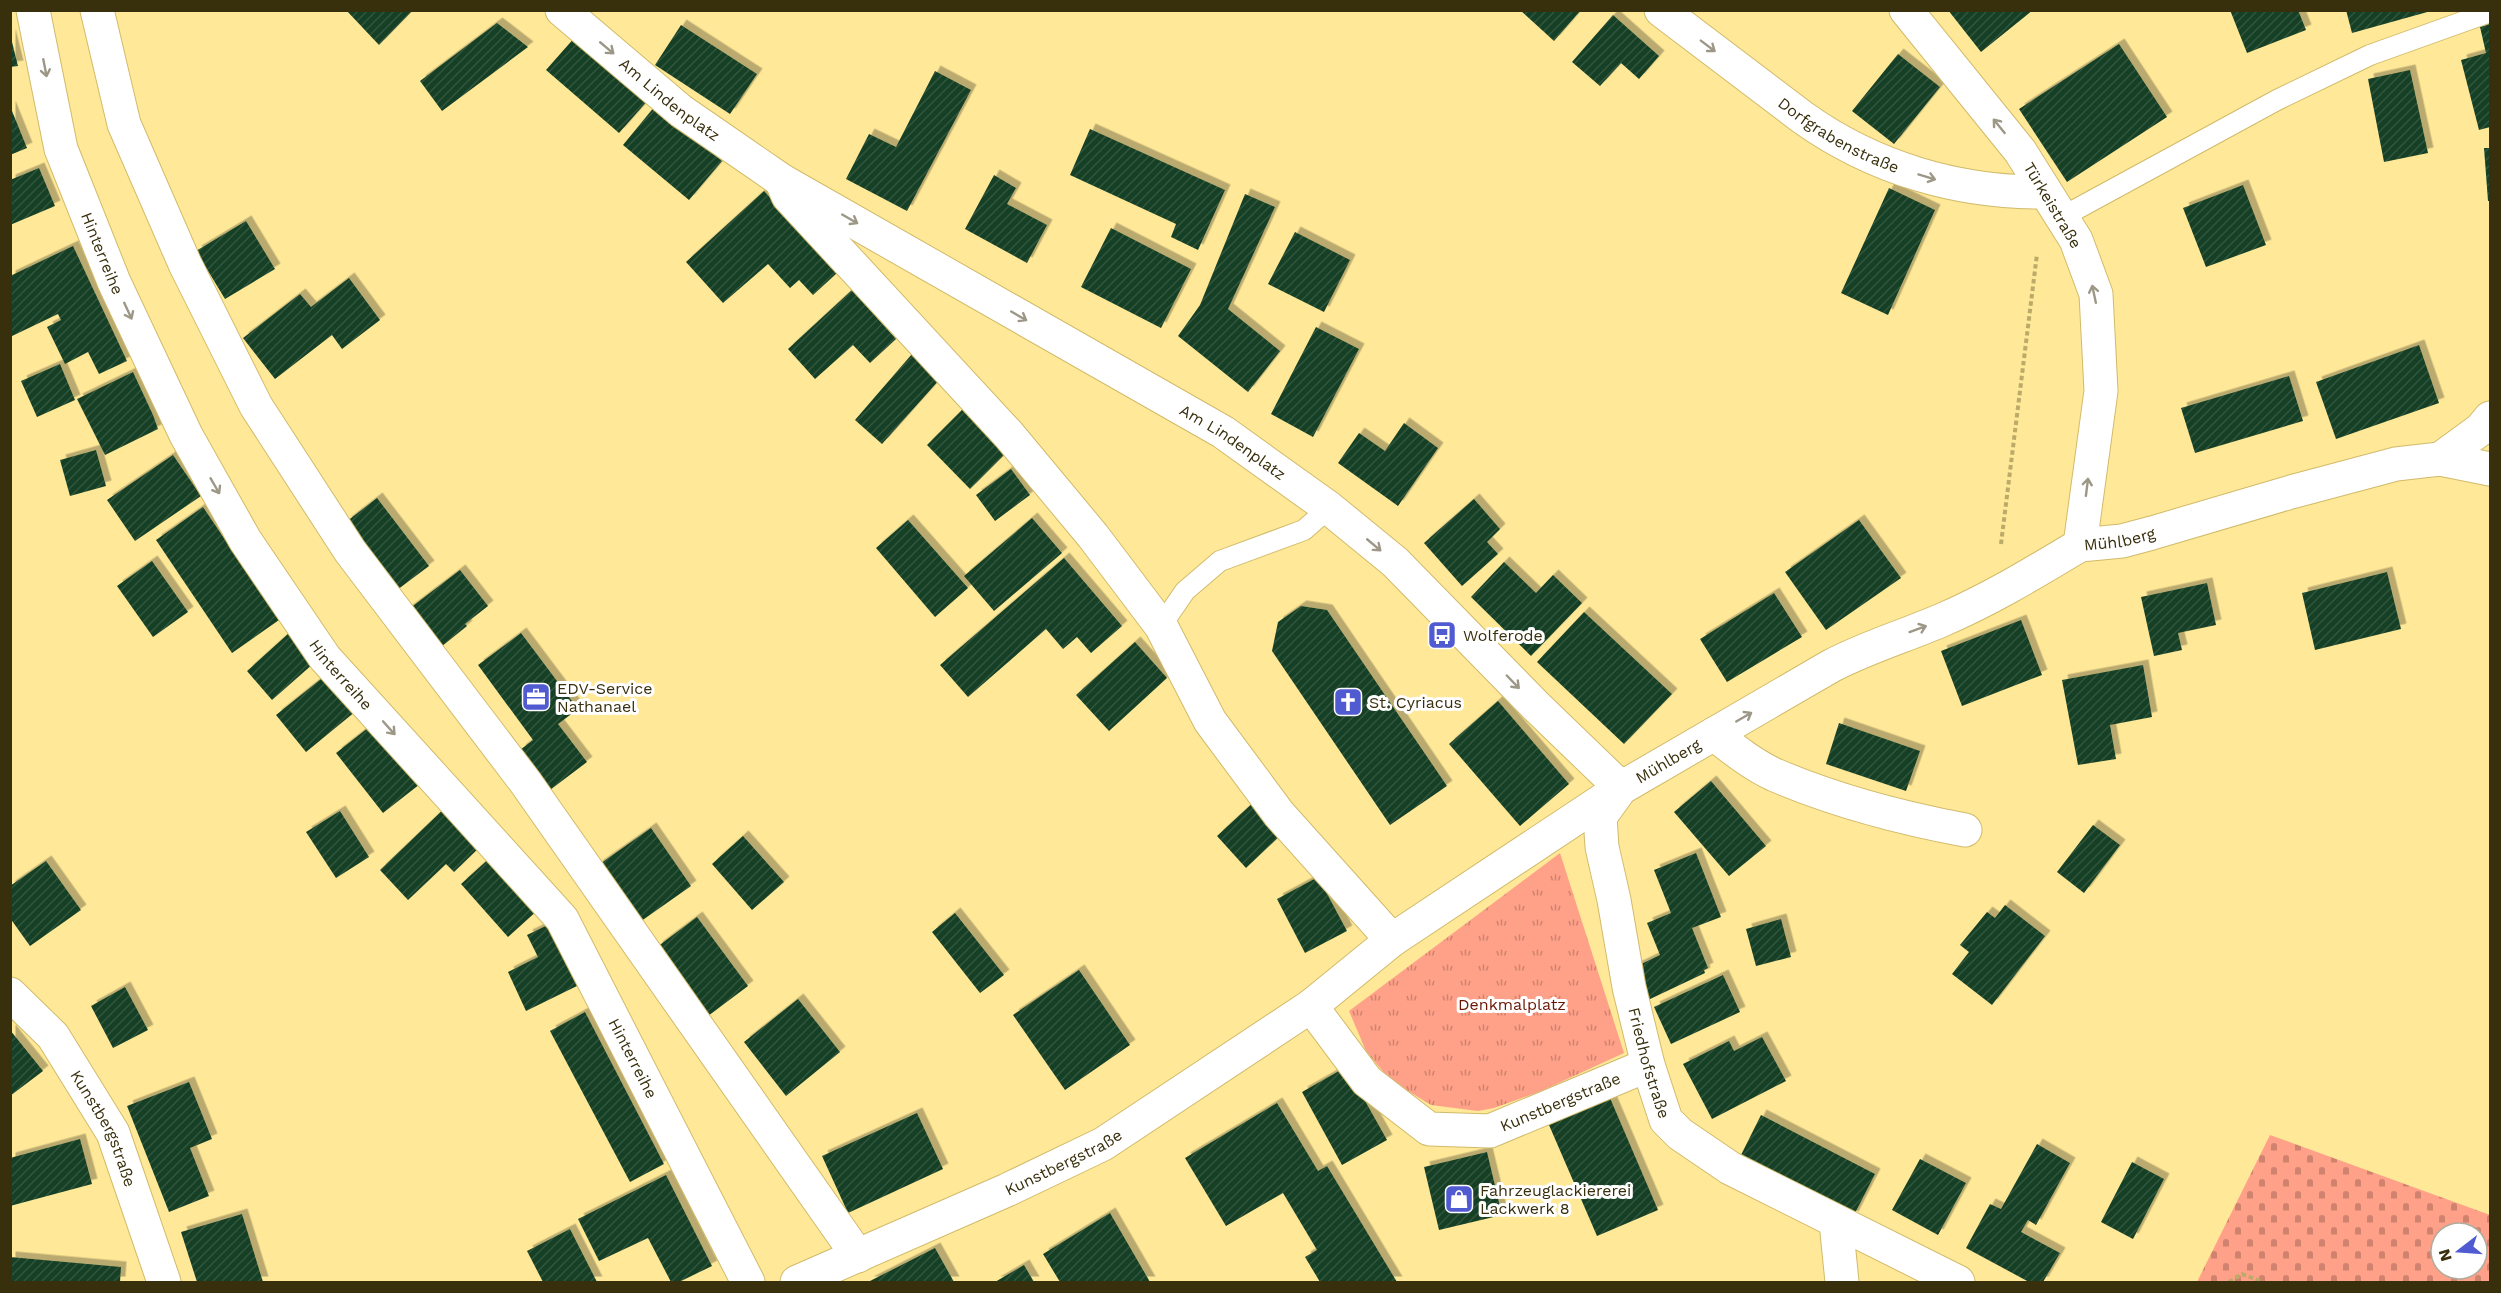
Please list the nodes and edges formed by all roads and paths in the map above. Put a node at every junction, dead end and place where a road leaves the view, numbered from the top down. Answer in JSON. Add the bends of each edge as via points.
{"nodes":[{"id":1,"x":33,"y":10,"type":"edge"},
{"id":2,"x":97,"y":10,"type":"edge"},
{"id":3,"x":562,"y":10,"type":"edge"},
{"id":4,"x":1661,"y":10,"type":"edge"},
{"id":5,"x":1906,"y":10,"type":"edge"},
{"id":6,"x":2490,"y":12,"type":"edge"},
{"id":7,"x":781,"y":180,"type":"junction"},
{"id":8,"x":2053,"y":205,"type":"junction"},
{"id":9,"x":2038,"y":252,"type":"dead end"},
{"id":10,"x":2490,"y":418,"type":"edge"},
{"id":11,"x":2440,"y":459,"type":"junction"},
{"id":12,"x":2490,"y":469,"type":"edge"},
{"id":13,"x":1329,"y":508,"type":"junction"},
{"id":14,"x":2080,"y":545,"type":"junction"},
{"id":15,"x":1994,"y":596,"type":"junction"},
{"id":16,"x":1161,"y":626,"type":"junction"},
{"id":17,"x":1714,"y":734,"type":"junction"},
{"id":18,"x":1621,"y":788,"type":"junction"},
{"id":19,"x":1965,"y":830,"type":"dead end"},
{"id":20,"x":1392,"y":940,"type":"junction"},
{"id":21,"x":10,"y":994,"type":"edge"},
{"id":22,"x":1311,"y":1006,"type":"junction"},
{"id":23,"x":1648,"y":1065,"type":"junction"},
{"id":24,"x":1836,"y":1222,"type":"junction"},
{"id":25,"x":858,"y":1256,"type":"junction"},
{"id":26,"x":164,"y":1282,"type":"edge"},
{"id":27,"x":748,"y":1282,"type":"edge"},
{"id":28,"x":796,"y":1282,"type":"edge"},
{"id":29,"x":1842,"y":1282,"type":"edge"},
{"id":30,"x":1958,"y":1282,"type":"edge"},
{"id":31,"x":2229,"y":1282,"type":"edge"},
{"id":32,"x":2263,"y":1282,"type":"edge"}],
"edges":[{"from":1,"to":27,"type":"street","name":"Hinterreihe","one_way":true,"via":[[62,149],[114,282],[186,435],[245,540],[325,658],[562,919]]},
{"from":2,"to":25,"type":"street","via":[[123,124],[185,264],[256,406],[350,551],[526,783]]},
{"from":3,"to":7,"type":"street","name":"Am Lindenplatz","one_way":true,"via":[[681,111]]},
{"from":4,"to":8,"type":"street","name":"Dorfgrabenstraße","one_way":true,"via":[[1802,117],[1850,147],[1955,185]]},
{"from":8,"to":5,"type":"street","name":"Türkeistraße","one_way":true,"via":[[2020,151]]},
{"from":6,"to":8,"type":"lane","via":[[2370,55]]},
{"from":7,"to":13,"type":"street","name":"Am Lindenplatz","one_way":true,"via":[[1223,432]]},
{"from":7,"to":16,"type":"street","name":"Am Lindenplatz","via":[[788,196],[1009,435]]},
{"from":14,"to":8,"type":"street","name":"Türkeistraße","one_way":true,"via":[[2101,392],[2096,294],[2076,240]]},
{"from":9,"to":15,"type":"path"},
{"from":10,"to":11,"type":"street"},
{"from":11,"to":12,"type":"street","name":"Mühlberg"},
{"from":11,"to":14,"type":"street","name":"Mühlberg","via":[[2396,464],[2122,541]]},
{"from":13,"to":16,"type":"lane","via":[[1305,530],[1220,561],[1185,591]]},
{"from":13,"to":18,"type":"street","name":"Am Lindenplatz","one_way":true,"via":[[1395,562]]},
{"from":14,"to":15,"type":"street","name":"Mühlberg"},
{"from":17,"to":15,"type":"street","name":"Mühlberg","one_way":true,"via":[[1854,654]]},
{"from":16,"to":20,"type":"street","name":"Am Lindenplatz","via":[[1210,722],[1279,813]]},
{"from":17,"to":18,"type":"street","name":"Mühlberg"},
{"from":17,"to":19,"type":"street","name":"Mühlberg","via":[[1742,756],[1775,774],[1886,813]]},
{"from":18,"to":20,"type":"street","name":"Kunstbergstraße"},
{"from":18,"to":23,"type":"street","name":"Friedhofstraße","via":[[1600,817],[1602,848]]},
{"from":20,"to":22,"type":"street","name":"Kunstbergstraße"},
{"from":21,"to":26,"type":"street","name":"Kunstbergstraße","via":[[53,1036],[113,1133]]},
{"from":22,"to":23,"type":"street","name":"Kunstbergstraße","via":[[1367,1082],[1429,1129],[1490,1131]]},
{"from":22,"to":25,"type":"street","name":"Kunstbergstraße","via":[[1103,1144]]},
{"from":23,"to":24,"type":"street","name":"Friedhofstraße","via":[[1666,1120],[1680,1134],[1730,1168]]},
{"from":24,"to":29,"type":"street"},
{"from":24,"to":30,"type":"street","name":"Friedhofstraße"},
{"from":25,"to":28,"type":"street","name":"Kunstbergstraße"},
{"from":31,"to":32,"type":"path","via":[[2242,1274]]}]}
